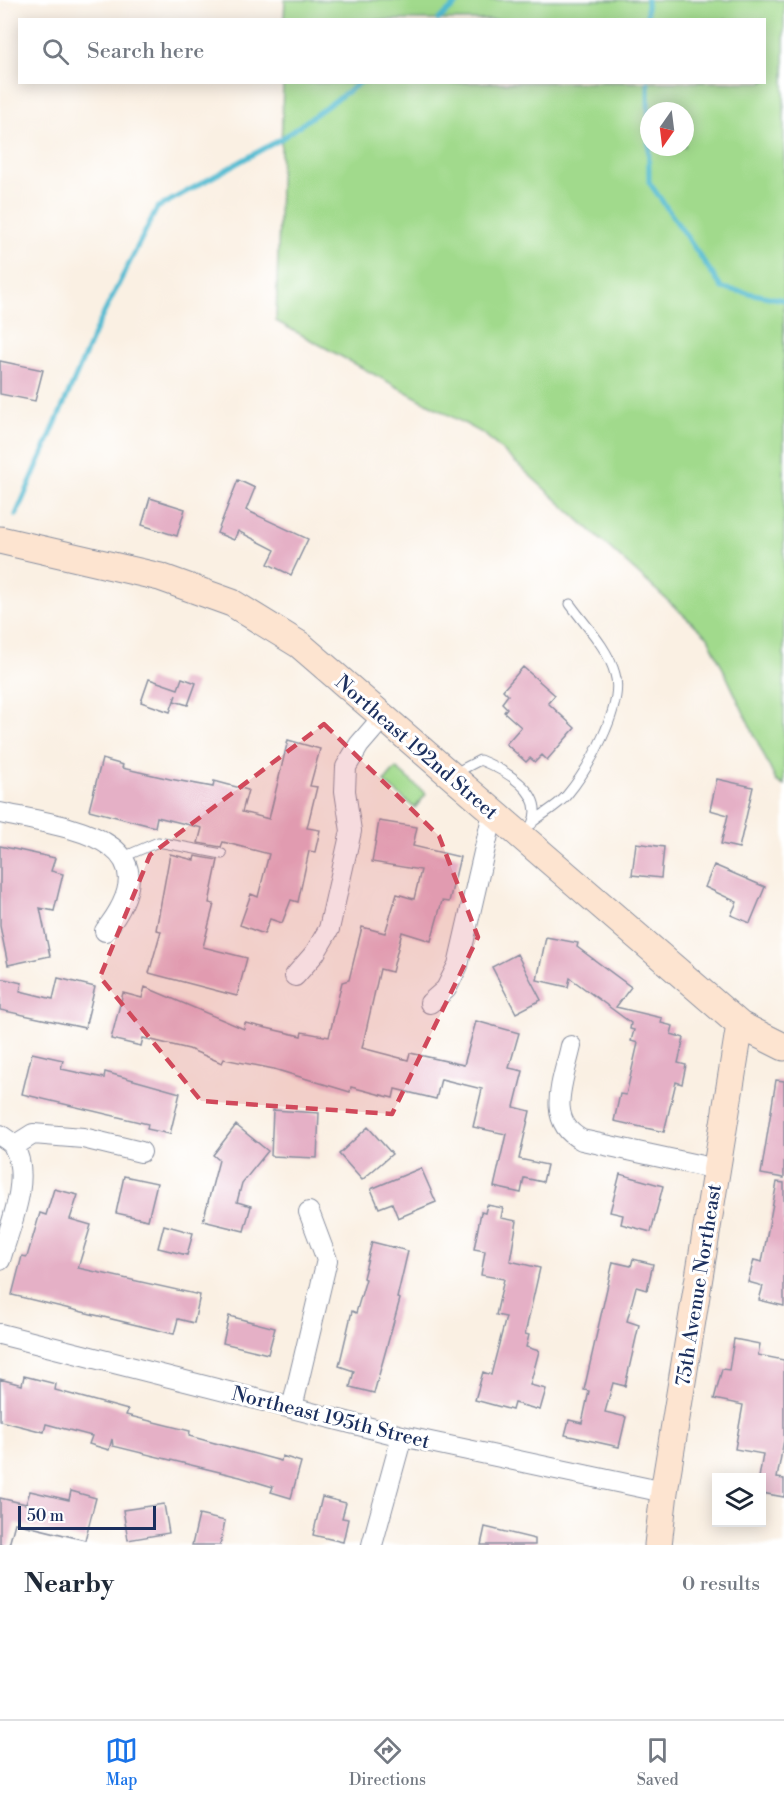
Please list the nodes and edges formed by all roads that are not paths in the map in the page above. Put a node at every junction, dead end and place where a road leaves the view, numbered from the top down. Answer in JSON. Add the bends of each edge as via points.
{"nodes":[{"id":1,"x":0,"y":540,"type":"edge"},
{"id":2,"x":570,"y":604,"type":"dead end"},
{"id":3,"x":384,"y":716,"type":"junction"},
{"id":4,"x":450,"y":776,"type":"junction"},
{"id":5,"x":0,"y":813,"type":"edge"},
{"id":6,"x":493,"y":813,"type":"junction"},
{"id":7,"x":529,"y":830,"type":"junction"},
{"id":8,"x":222,"y":854,"type":"dead end"},
{"id":9,"x":122,"y":858,"type":"junction"},
{"id":10,"x":105,"y":931,"type":"dead end"},
{"id":11,"x":295,"y":976,"type":"dead end"},
{"id":12,"x":430,"y":1003,"type":"dead end"},
{"id":13,"x":740,"y":1025,"type":"junction"},
{"id":14,"x":571,"y":1046,"type":"dead end"},
{"id":15,"x":784,"y":1047,"type":"edge"},
{"id":16,"x":7,"y":1140,"type":"edge"},
{"id":17,"x":141,"y":1152,"type":"dead end"},
{"id":18,"x":717,"y":1169,"type":"junction"},
{"id":19,"x":309,"y":1212,"type":"dead end"},
{"id":20,"x":0,"y":1260,"type":"edge"},
{"id":21,"x":0,"y":1334,"type":"edge"},
{"id":22,"x":292,"y":1408,"type":"junction"},
{"id":23,"x":402,"y":1436,"type":"junction"},
{"id":24,"x":663,"y":1492,"type":"junction"},
{"id":25,"x":372,"y":1545,"type":"edge"},
{"id":26,"x":658,"y":1545,"type":"edge"}],
"edges":[{"from":1,"to":3,"type":"street","name":"Northeast 192nd Street","via":[[160,577],[232,603],[300,645]]},
{"from":2,"to":7,"type":"lane","via":[[608,656],[617,687],[605,729],[588,765],[566,797]]},
{"from":3,"to":4,"type":"street","name":"Northeast 192nd Street"},
{"from":3,"to":11,"type":"street","via":[[346,767],[351,831],[328,929],[315,953]]},
{"from":4,"to":6,"type":"street","name":"Northeast 192nd Street"},
{"from":4,"to":7,"type":"lane","via":[[480,760],[502,769],[527,790],[534,809]]},
{"from":5,"to":9,"type":"street","via":[[100,838]]},
{"from":6,"to":7,"type":"street","name":"Northeast 192nd Street"},
{"from":6,"to":12,"type":"street","via":[[458,965],[446,989]]},
{"from":7,"to":13,"type":"street","name":"Northeast 192nd Street"},
{"from":8,"to":9,"type":"lane","via":[[159,842]]},
{"from":9,"to":10,"type":"street","via":[[129,884],[121,911]]},
{"from":13,"to":15,"type":"street","name":"Northeast 192nd Street"},
{"from":13,"to":18,"type":"street","name":"75th Avenue Northeast"},
{"from":14,"to":18,"type":"street","via":[[559,1107],[561,1122],[569,1133],[593,1142]]},
{"from":16,"to":17,"type":"street","via":[[33,1134],[83,1138]]},
{"from":16,"to":20,"type":"street","via":[[20,1170],[20,1186]]},
{"from":18,"to":24,"type":"street","name":"75th Avenue Northeast"},
{"from":19,"to":22,"type":"street","via":[[327,1260]]},
{"from":21,"to":22,"type":"street","name":"Northeast 195th Street"},
{"from":22,"to":23,"type":"street","name":"Northeast 195th Street"},
{"from":23,"to":24,"type":"street","name":"Northeast 195th Street"},
{"from":23,"to":25,"type":"street"},
{"from":24,"to":26,"type":"street","name":"75th Avenue Northeast"}]}
